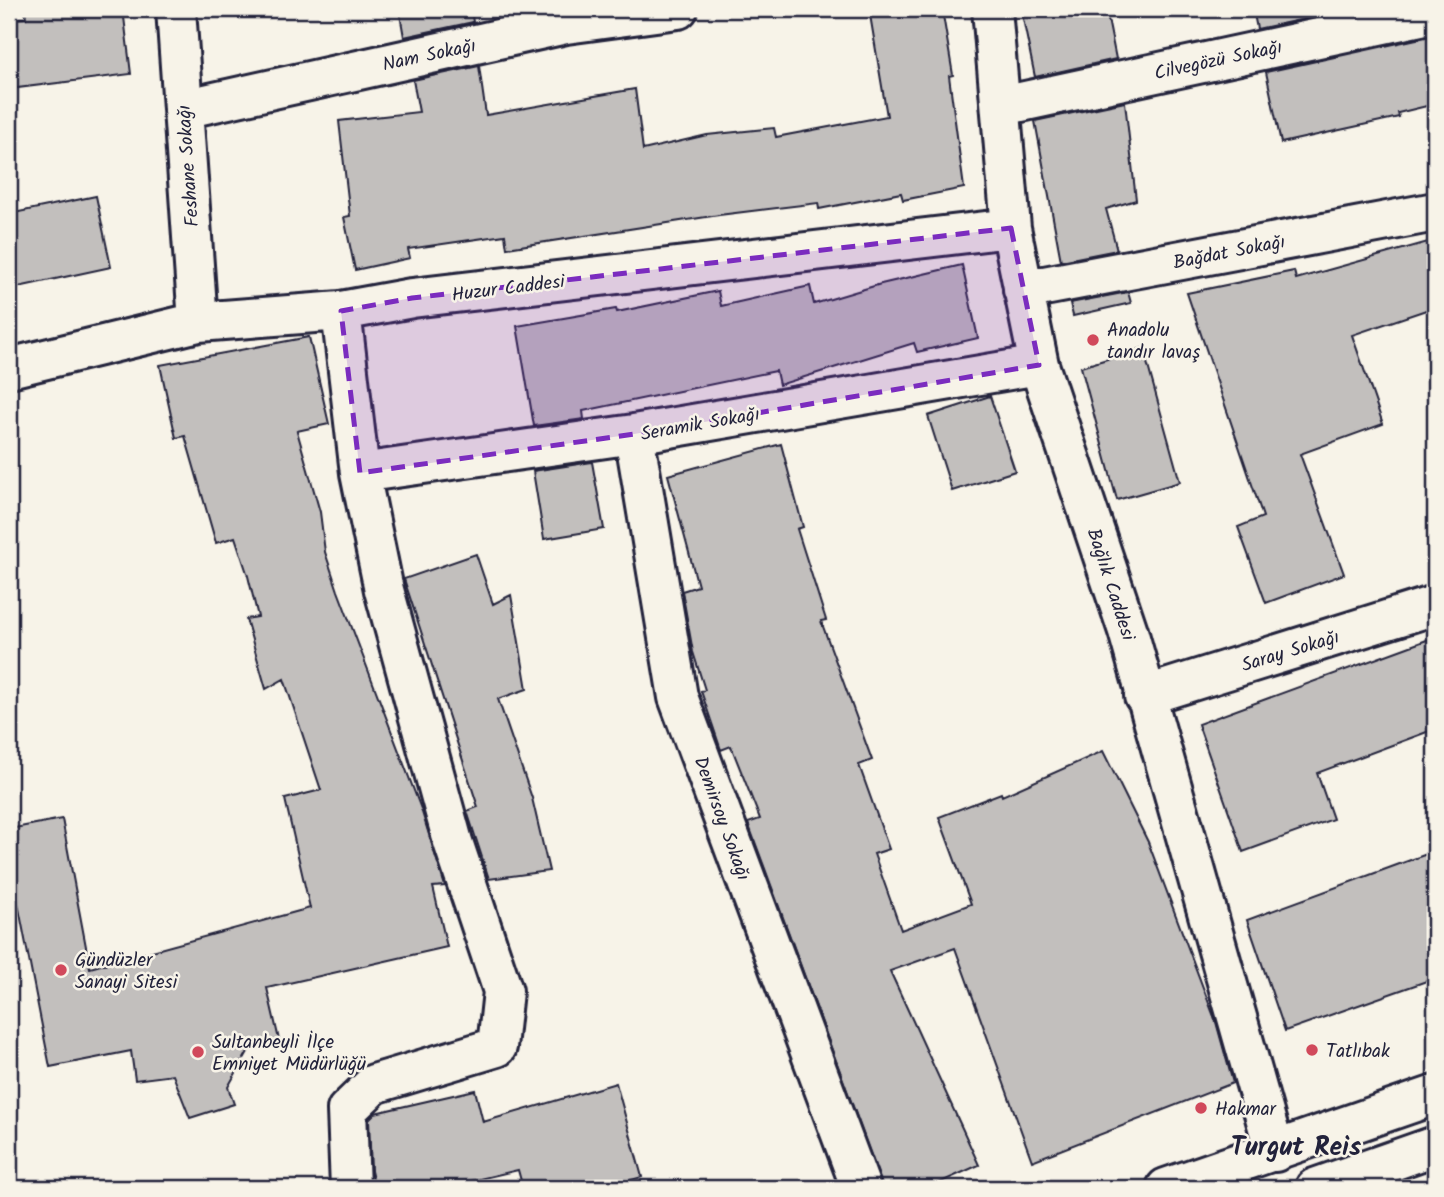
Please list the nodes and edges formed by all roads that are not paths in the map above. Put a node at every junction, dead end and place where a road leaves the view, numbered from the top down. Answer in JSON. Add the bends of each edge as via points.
{"nodes":[{"id":1,"x":176,"y":9,"type":"edge"},
{"id":2,"x":678,"y":9,"type":"edge"},
{"id":3,"x":992,"y":9,"type":"edge"},
{"id":4,"x":1435,"y":13,"type":"edge"},
{"id":5,"x":1002,"y":106,"type":"junction"},
{"id":6,"x":183,"y":109,"type":"junction"},
{"id":7,"x":1435,"y":212,"type":"edge"},
{"id":8,"x":1011,"y":228,"type":"junction"},
{"id":9,"x":1023,"y":290,"type":"junction"},
{"id":10,"x":341,"y":311,"type":"junction"},
{"id":11,"x":198,"y":322,"type":"junction"},
{"id":12,"x":1039,"y":365,"type":"junction"},
{"id":13,"x":9,"y":368,"type":"edge"},
{"id":14,"x":634,"y":434,"type":"junction"},
{"id":15,"x":360,"y":473,"type":"junction"},
{"id":16,"x":1435,"y":604,"type":"edge"},
{"id":17,"x":1144,"y":695,"type":"junction"},
{"id":18,"x":1435,"y":1095,"type":"edge"},
{"id":19,"x":1435,"y":1146,"type":"edge"},
{"id":20,"x":1275,"y":1152,"type":"junction"},
{"id":21,"x":350,"y":1188,"type":"edge"},
{"id":22,"x":861,"y":1188,"type":"edge"},
{"id":23,"x":1166,"y":1188,"type":"edge"},
{"id":24,"x":1315,"y":1188,"type":"edge"}],
"edges":[{"from":1,"to":6,"type":"street","name":"Feshane Sokağı"},
{"from":2,"to":6,"type":"street","name":"Nam Sokağı","via":[[566,24]]},
{"from":3,"to":5,"type":"street","name":"Bağlık Caddesi"},
{"from":4,"to":5,"type":"street","name":"Cilvegözü Sokağı"},
{"from":5,"to":8,"type":"street","name":"Bağlık Caddesi"},
{"from":6,"to":11,"type":"street","name":"Feshane Sokağı"},
{"from":7,"to":9,"type":"street","name":"Bağdat Sokağı"},
{"from":8,"to":9,"type":"street","name":"Bağlık Caddesi"},
{"from":8,"to":10,"type":"street","name":"Huzur Caddesi","via":[[412,298]]},
{"from":9,"to":12,"type":"street","name":"Bağlık Caddesi"},
{"from":10,"to":11,"type":"street","name":"Huzur Caddesi"},
{"from":10,"to":15,"type":"street"},
{"from":11,"to":13,"type":"street","name":"Huzur Caddesi"},
{"from":12,"to":14,"type":"street","name":"Seramik Sokağı"},
{"from":12,"to":17,"type":"street","name":"Bağlık Caddesi","via":[[1128,631]]},
{"from":14,"to":15,"type":"street","name":"Seramik Sokağı"},
{"from":14,"to":22,"type":"street","name":"Demirsoy Sokağı","via":[[678,697]]},
{"from":15,"to":21,"type":"street","via":[[384,590],[442,802],[503,991],[497,1047],[374,1084],[347,1110]]},
{"from":16,"to":17,"type":"street","name":"Saray Sokağı"},
{"from":17,"to":20,"type":"street","name":"Bağlık Caddesi"},
{"from":18,"to":20,"type":"street"},
{"from":19,"to":24,"type":"street"},
{"from":20,"to":23,"type":"street"}]}
